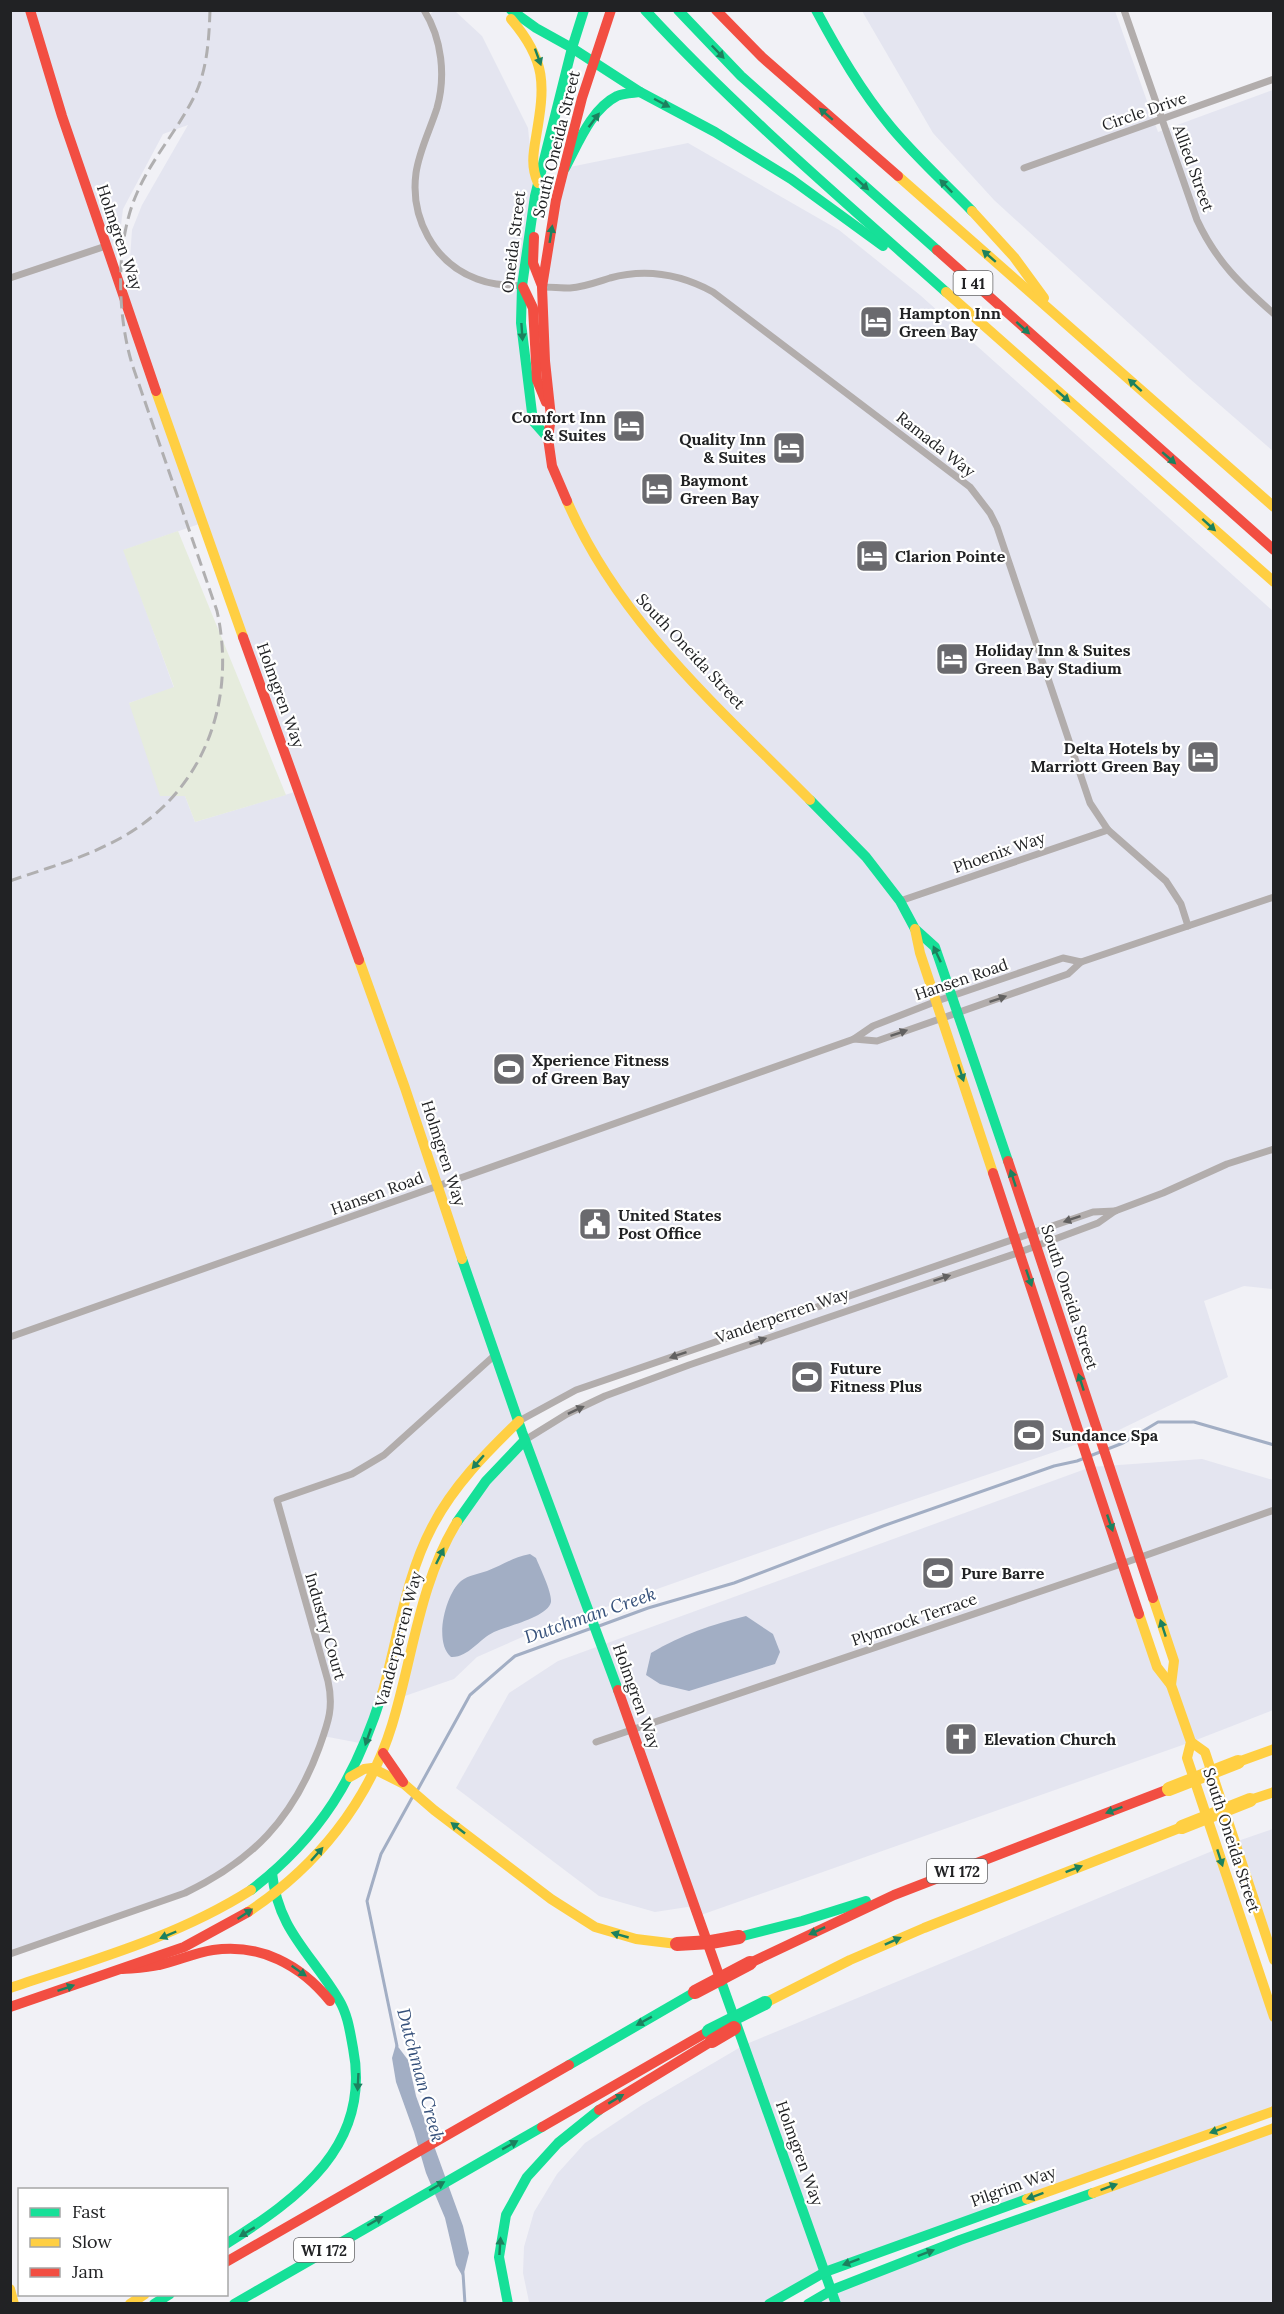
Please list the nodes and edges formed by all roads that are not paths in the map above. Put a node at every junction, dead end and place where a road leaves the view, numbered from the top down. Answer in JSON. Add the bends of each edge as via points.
{"nodes":[{"id":1,"x":30,"y":10,"type":"edge"},
{"id":2,"x":424,"y":10,"type":"edge"},
{"id":3,"x":504,"y":10,"type":"edge"},
{"id":4,"x":511,"y":10,"type":"edge"},
{"id":5,"x":584,"y":10,"type":"edge"},
{"id":6,"x":611,"y":10,"type":"edge"},
{"id":7,"x":645,"y":10,"type":"edge"},
{"id":8,"x":678,"y":10,"type":"edge"},
{"id":9,"x":716,"y":10,"type":"edge"},
{"id":10,"x":816,"y":10,"type":"edge"},
{"id":11,"x":1124,"y":10,"type":"edge"},
{"id":12,"x":572,"y":48,"type":"junction"},
{"id":13,"x":594,"y":63,"type":"junction"},
{"id":14,"x":1274,"y":79,"type":"edge"},
{"id":15,"x":640,"y":92,"type":"junction"},
{"id":16,"x":1161,"y":119,"type":"junction"},
{"id":17,"x":565,"y":168,"type":"junction"},
{"id":18,"x":1024,"y":168,"type":"dead end"},
{"id":19,"x":537,"y":183,"type":"junction"},
{"id":20,"x":106,"y":246,"type":"junction"},
{"id":21,"x":10,"y":278,"type":"edge"},
{"id":22,"x":522,"y":286,"type":"junction"},
{"id":23,"x":542,"y":287,"type":"junction"},
{"id":24,"x":1052,"y":310,"type":"junction"},
{"id":25,"x":1274,"y":314,"type":"edge"},
{"id":26,"x":988,"y":329,"type":"junction"},
{"id":27,"x":551,"y":417,"type":"junction"},
{"id":28,"x":548,"y":438,"type":"junction"},
{"id":29,"x":1274,"y":507,"type":"edge"},
{"id":30,"x":1274,"y":550,"type":"edge"},
{"id":31,"x":1274,"y":582,"type":"edge"},
{"id":32,"x":1108,"y":830,"type":"junction"},
{"id":33,"x":1274,"y":897,"type":"edge"},
{"id":34,"x":900,"y":901,"type":"junction"},
{"id":35,"x":1188,"y":926,"type":"junction"},
{"id":36,"x":915,"y":929,"type":"junction"},
{"id":37,"x":1081,"y":962,"type":"junction"},
{"id":38,"x":954,"y":995,"type":"junction"},
{"id":39,"x":937,"y":1001,"type":"junction"},
{"id":40,"x":959,"y":1012,"type":"junction"},
{"id":41,"x":943,"y":1018,"type":"junction"},
{"id":42,"x":854,"y":1039,"type":"junction"},
{"id":43,"x":1274,"y":1149,"type":"edge"},
{"id":44,"x":436,"y":1186,"type":"junction"},
{"id":45,"x":1114,"y":1211,"type":"junction"},
{"id":46,"x":1034,"y":1240,"type":"junction"},
{"id":47,"x":1018,"y":1246,"type":"junction"},
{"id":48,"x":10,"y":1337,"type":"edge"},
{"id":49,"x":496,"y":1354,"type":"junction"},
{"id":50,"x":519,"y":1421,"type":"junction"},
{"id":51,"x":525,"y":1440,"type":"junction"},
{"id":52,"x":1274,"y":1510,"type":"edge"},
{"id":53,"x":1139,"y":1557,"type":"junction"},
{"id":54,"x":1124,"y":1563,"type":"junction"},
{"id":55,"x":1172,"y":1685,"type":"junction"},
{"id":56,"x":632,"y":1729,"type":"junction"},
{"id":57,"x":596,"y":1742,"type":"dead end"},
{"id":58,"x":1191,"y":1742,"type":"junction"},
{"id":59,"x":1274,"y":1749,"type":"edge"},
{"id":60,"x":383,"y":1753,"type":"junction"},
{"id":61,"x":375,"y":1769,"type":"junction"},
{"id":62,"x":350,"y":1777,"type":"junction"},
{"id":63,"x":404,"y":1784,"type":"junction"},
{"id":64,"x":1274,"y":1792,"type":"edge"},
{"id":65,"x":272,"y":1873,"type":"junction"},
{"id":66,"x":275,"y":1894,"type":"junction"},
{"id":67,"x":894,"y":1895,"type":"junction"},
{"id":68,"x":10,"y":1954,"type":"edge"},
{"id":69,"x":1274,"y":1960,"type":"edge"},
{"id":70,"x":122,"y":1969,"type":"junction"},
{"id":71,"x":10,"y":1988,"type":"edge"},
{"id":72,"x":10,"y":2007,"type":"edge"},
{"id":73,"x":1274,"y":2017,"type":"edge"},
{"id":74,"x":348,"y":2025,"type":"junction"},
{"id":75,"x":711,"y":2036,"type":"junction"},
{"id":76,"x":1274,"y":2111,"type":"edge"},
{"id":77,"x":1274,"y":2128,"type":"edge"},
{"id":78,"x":228,"y":2243,"type":"edge"},
{"id":79,"x":228,"y":2261,"type":"edge"},
{"id":80,"x":825,"y":2272,"type":"junction"},
{"id":81,"x":10,"y":2289,"type":"edge"},
{"id":82,"x":832,"y":2290,"type":"junction"},
{"id":83,"x":143,"y":2296,"type":"edge"},
{"id":84,"x":168,"y":2296,"type":"edge"},
{"id":85,"x":14,"y":2304,"type":"edge"},
{"id":86,"x":130,"y":2304,"type":"edge"},
{"id":87,"x":154,"y":2304,"type":"edge"},
{"id":88,"x":234,"y":2304,"type":"edge"},
{"id":89,"x":508,"y":2304,"type":"edge"},
{"id":90,"x":769,"y":2304,"type":"edge"},
{"id":91,"x":808,"y":2304,"type":"edge"},
{"id":92,"x":836,"y":2304,"type":"edge"}],
"edges":[{"from":1,"to":20,"type":"main road","name":"Holmgren Way"},
{"from":2,"to":22,"type":"street","via":[[438,43],[441,74],[437,107],[415,184],[424,229],[440,255],[464,273],[494,284]]},
{"from":3,"to":19,"type":"main road","one_way":true,"via":[[532,44],[542,70],[540,117],[531,170]]},
{"from":4,"to":12,"type":"main road"},
{"from":5,"to":12,"type":"main road","name":"Oneida Street"},
{"from":6,"to":13,"type":"main road","name":"South Oneida Street"},
{"from":7,"to":26,"type":"main road","via":[[752,119]]},
{"from":8,"to":30,"type":"main road","number":"I 41","one_way":true,"via":[[741,76]]},
{"from":24,"to":9,"type":"main road","number":"I 41","one_way":true,"via":[[762,57]]},
{"from":24,"to":10,"type":"main road","one_way":true,"via":[[1021,264],[876,109],[847,67]]},
{"from":11,"to":16,"type":"street","name":"Allied Street"},
{"from":12,"to":13,"type":"main road"},
{"from":12,"to":19,"type":"main road","name":"Oneida Street"},
{"from":13,"to":15,"type":"main road"},
{"from":13,"to":17,"type":"main road","name":"South Oneida Street"},
{"from":14,"to":16,"type":"street","name":"Circle Drive"},
{"from":17,"to":15,"type":"main road","one_way":true,"via":[[607,104],[619,95]]},
{"from":15,"to":26,"type":"main road","one_way":true,"via":[[715,132],[800,185],[885,247],[970,321]]},
{"from":16,"to":18,"type":"street","name":"Circle Drive"},
{"from":16,"to":25,"type":"street","name":"Allied Street","via":[[1205,237],[1227,269]]},
{"from":23,"to":17,"type":"main road","name":"South Oneida Street","one_way":true},
{"from":19,"to":22,"type":"main road","name":"Oneida Street"},
{"from":19,"to":23,"type":"main road","via":[[539,207],[533,263]]},
{"from":20,"to":21,"type":"street"},
{"from":20,"to":44,"type":"main road","name":"Holmgren Way","via":[[405,1088]]},
{"from":22,"to":27,"type":"main road","via":[[528,292],[535,316],[537,382]]},
{"from":22,"to":28,"type":"main road","name":"Oneida Street","one_way":true,"via":[[521,326],[533,421]]},
{"from":23,"to":27,"type":"main road","name":"South Oneida Street"},
{"from":23,"to":32,"type":"street","name":"Ramada Way","via":[[570,288],[646,272],[699,284],[970,487],[997,527],[1084,789]]},
{"from":29,"to":24,"type":"main road","number":"I 41","one_way":true},
{"from":26,"to":31,"type":"main road","one_way":true},
{"from":27,"to":28,"type":"main road","name":"South Oneida Street"},
{"from":28,"to":34,"type":"main road","name":"South Oneida Street","via":[[552,466],[577,524],[634,617],[867,857]]},
{"from":32,"to":34,"type":"street","name":"Phoenix Way"},
{"from":32,"to":35,"type":"street","name":"Ramada Way","via":[[1166,881],[1181,904]]},
{"from":33,"to":35,"type":"street","name":"Hansen Road"},
{"from":34,"to":36,"type":"main road","name":"South Oneida Street"},
{"from":35,"to":37,"type":"street","name":"Hansen Road"},
{"from":38,"to":36,"type":"main road","name":"South Oneida Street","one_way":true,"via":[[935,947]]},
{"from":36,"to":39,"type":"main road","name":"South Oneida Street"},
{"from":37,"to":38,"type":"street","name":"Hansen Road","via":[[1063,958]]},
{"from":40,"to":37,"type":"street","name":"Hansen Road","one_way":true,"via":[[1068,974]]},
{"from":38,"to":39,"type":"street","name":"Hansen Road"},
{"from":38,"to":40,"type":"main road","name":"South Oneida Street"},
{"from":39,"to":41,"type":"main road","name":"South Oneida Street"},
{"from":39,"to":42,"type":"street","name":"Hansen Road","via":[[873,1026]]},
{"from":40,"to":41,"type":"street","name":"Hansen Road"},
{"from":46,"to":40,"type":"main road","name":"South Oneida Street","one_way":true},
{"from":42,"to":41,"type":"street","name":"Hansen Road","one_way":true,"via":[[877,1041]]},
{"from":41,"to":47,"type":"main road","name":"South Oneida Street","one_way":true},
{"from":42,"to":44,"type":"street","name":"Hansen Road"},
{"from":43,"to":45,"type":"street","name":"Vanderperren Way"},
{"from":44,"to":48,"type":"street","name":"Hansen Road"},
{"from":44,"to":49,"type":"main road","name":"Holmgren Way"},
{"from":45,"to":46,"type":"street","name":"Vanderperren Way","via":[[1098,1223]]},
{"from":45,"to":46,"type":"street","name":"Vanderperren Way","one_way":true,"via":[[1094,1212]]},
{"from":46,"to":47,"type":"street","name":"Vanderperren Way"},
{"from":46,"to":47,"type":"street","name":"Vanderperren Way"},
{"from":53,"to":46,"type":"main road","name":"South Oneida Street","one_way":true},
{"from":47,"to":50,"type":"street","name":"Vanderperren Way","one_way":true,"via":[[576,1390]]},
{"from":51,"to":47,"type":"street","name":"Vanderperren Way","one_way":true,"via":[[567,1414],[615,1392]]},
{"from":47,"to":54,"type":"main road","name":"South Oneida Street","one_way":true},
{"from":49,"to":50,"type":"main road","name":"Holmgren Way"},
{"from":49,"to":68,"type":"street","name":"Industry Court","via":[[384,1455],[352,1474],[277,1500],[328,1681],[332,1708],[307,1777],[282,1818],[250,1854],[210,1881]]},
{"from":50,"to":51,"type":"main road","name":"Holmgren Way"},
{"from":50,"to":62,"type":"main road","name":"Vanderperren Way","one_way":true,"via":[[450,1494],[430,1528],[366,1744]]},
{"from":51,"to":56,"type":"main road","name":"Holmgren Way"},
{"from":60,"to":51,"type":"main road","name":"Vanderperren Way","one_way":true,"via":[[436,1563],[487,1478]]},
{"from":52,"to":53,"type":"street","name":"Plymrock Terrace"},
{"from":53,"to":54,"type":"street","name":"Plymrock Terrace"},
{"from":55,"to":53,"type":"main road","name":"South Oneida Street","one_way":true,"via":[[1174,1661]]},
{"from":54,"to":55,"type":"main road","name":"South Oneida Street","via":[[1157,1667]]},
{"from":54,"to":56,"type":"street","name":"Plymrock Terrace"},
{"from":55,"to":58,"type":"main road","name":"South Oneida Street"},
{"from":56,"to":57,"type":"street","name":"Plymrock Terrace"},
{"from":56,"to":80,"type":"main road","name":"Holmgren Way"},
{"from":58,"to":69,"type":"main road","name":"South Oneida Street","via":[[1205,1752]]},
{"from":58,"to":73,"type":"main road","name":"South Oneida Street","one_way":true,"via":[[1187,1758]]},
{"from":59,"to":67,"type":"main road","number":"WI 172","one_way":true,"bridge":true},
{"from":60,"to":61,"type":"main road","name":"Vanderperren Way"},
{"from":60,"to":63,"type":"main road"},
{"from":61,"to":62,"type":"main road","via":[[364,1769]]},
{"from":61,"to":63,"type":"main road"},
{"from":66,"to":61,"type":"main road","name":"Vanderperren Way","one_way":true,"via":[[334,1835]]},
{"from":62,"to":65,"type":"main road","name":"Vanderperren Way","via":[[303,1844]]},
{"from":67,"to":63,"type":"main road","one_way":true,"bridge":true,"via":[[711,1942],[677,1944],[636,1939],[595,1927],[551,1899]]},
{"from":75,"to":64,"type":"main road","number":"WI 172","one_way":true,"bridge":true,"via":[[761,2005],[850,1960]]},
{"from":65,"to":66,"type":"main road"},
{"from":65,"to":71,"type":"main road","name":"Vanderperren Way","one_way":true,"via":[[195,1923],[159,1939]]},
{"from":70,"to":66,"type":"main road","name":"Vanderperren Way","one_way":true,"via":[[201,1940]]},
{"from":66,"to":74,"type":"main road","via":[[285,1922],[344,2009]]},
{"from":67,"to":79,"type":"main road","number":"WI 172","one_way":true,"bridge":true,"via":[[695,1992]]},
{"from":72,"to":70,"type":"main road","name":"Vanderperren Way","one_way":true},
{"from":70,"to":74,"type":"main road","one_way":true,"via":[[149,1967],[215,1950],[255,1951],[305,1974]]},
{"from":74,"to":78,"type":"main road","one_way":true,"via":[[359,2074],[352,2118],[343,2139],[328,2163],[293,2198]]},
{"from":88,"to":75,"type":"main road","number":"WI 172","one_way":true,"via":[[459,2174]]},
{"from":89,"to":75,"type":"main road","one_way":true,"via":[[501,2280],[499,2244],[509,2208],[531,2171],[592,2115]]},
{"from":76,"to":80,"type":"main road","name":"Pilgrim Way","one_way":true},
{"from":82,"to":77,"type":"main road","name":"Pilgrim Way","one_way":true},
{"from":80,"to":82,"type":"main road","name":"Holmgren Way"},
{"from":80,"to":90,"type":"main road","name":"Pilgrim Way"},
{"from":81,"to":85,"type":"main road"},
{"from":82,"to":91,"type":"main road","name":"Pilgrim Way"},
{"from":82,"to":92,"type":"main road","name":"Holmgren Way"},
{"from":83,"to":86,"type":"main road"},
{"from":84,"to":87,"type":"main road"}]}
